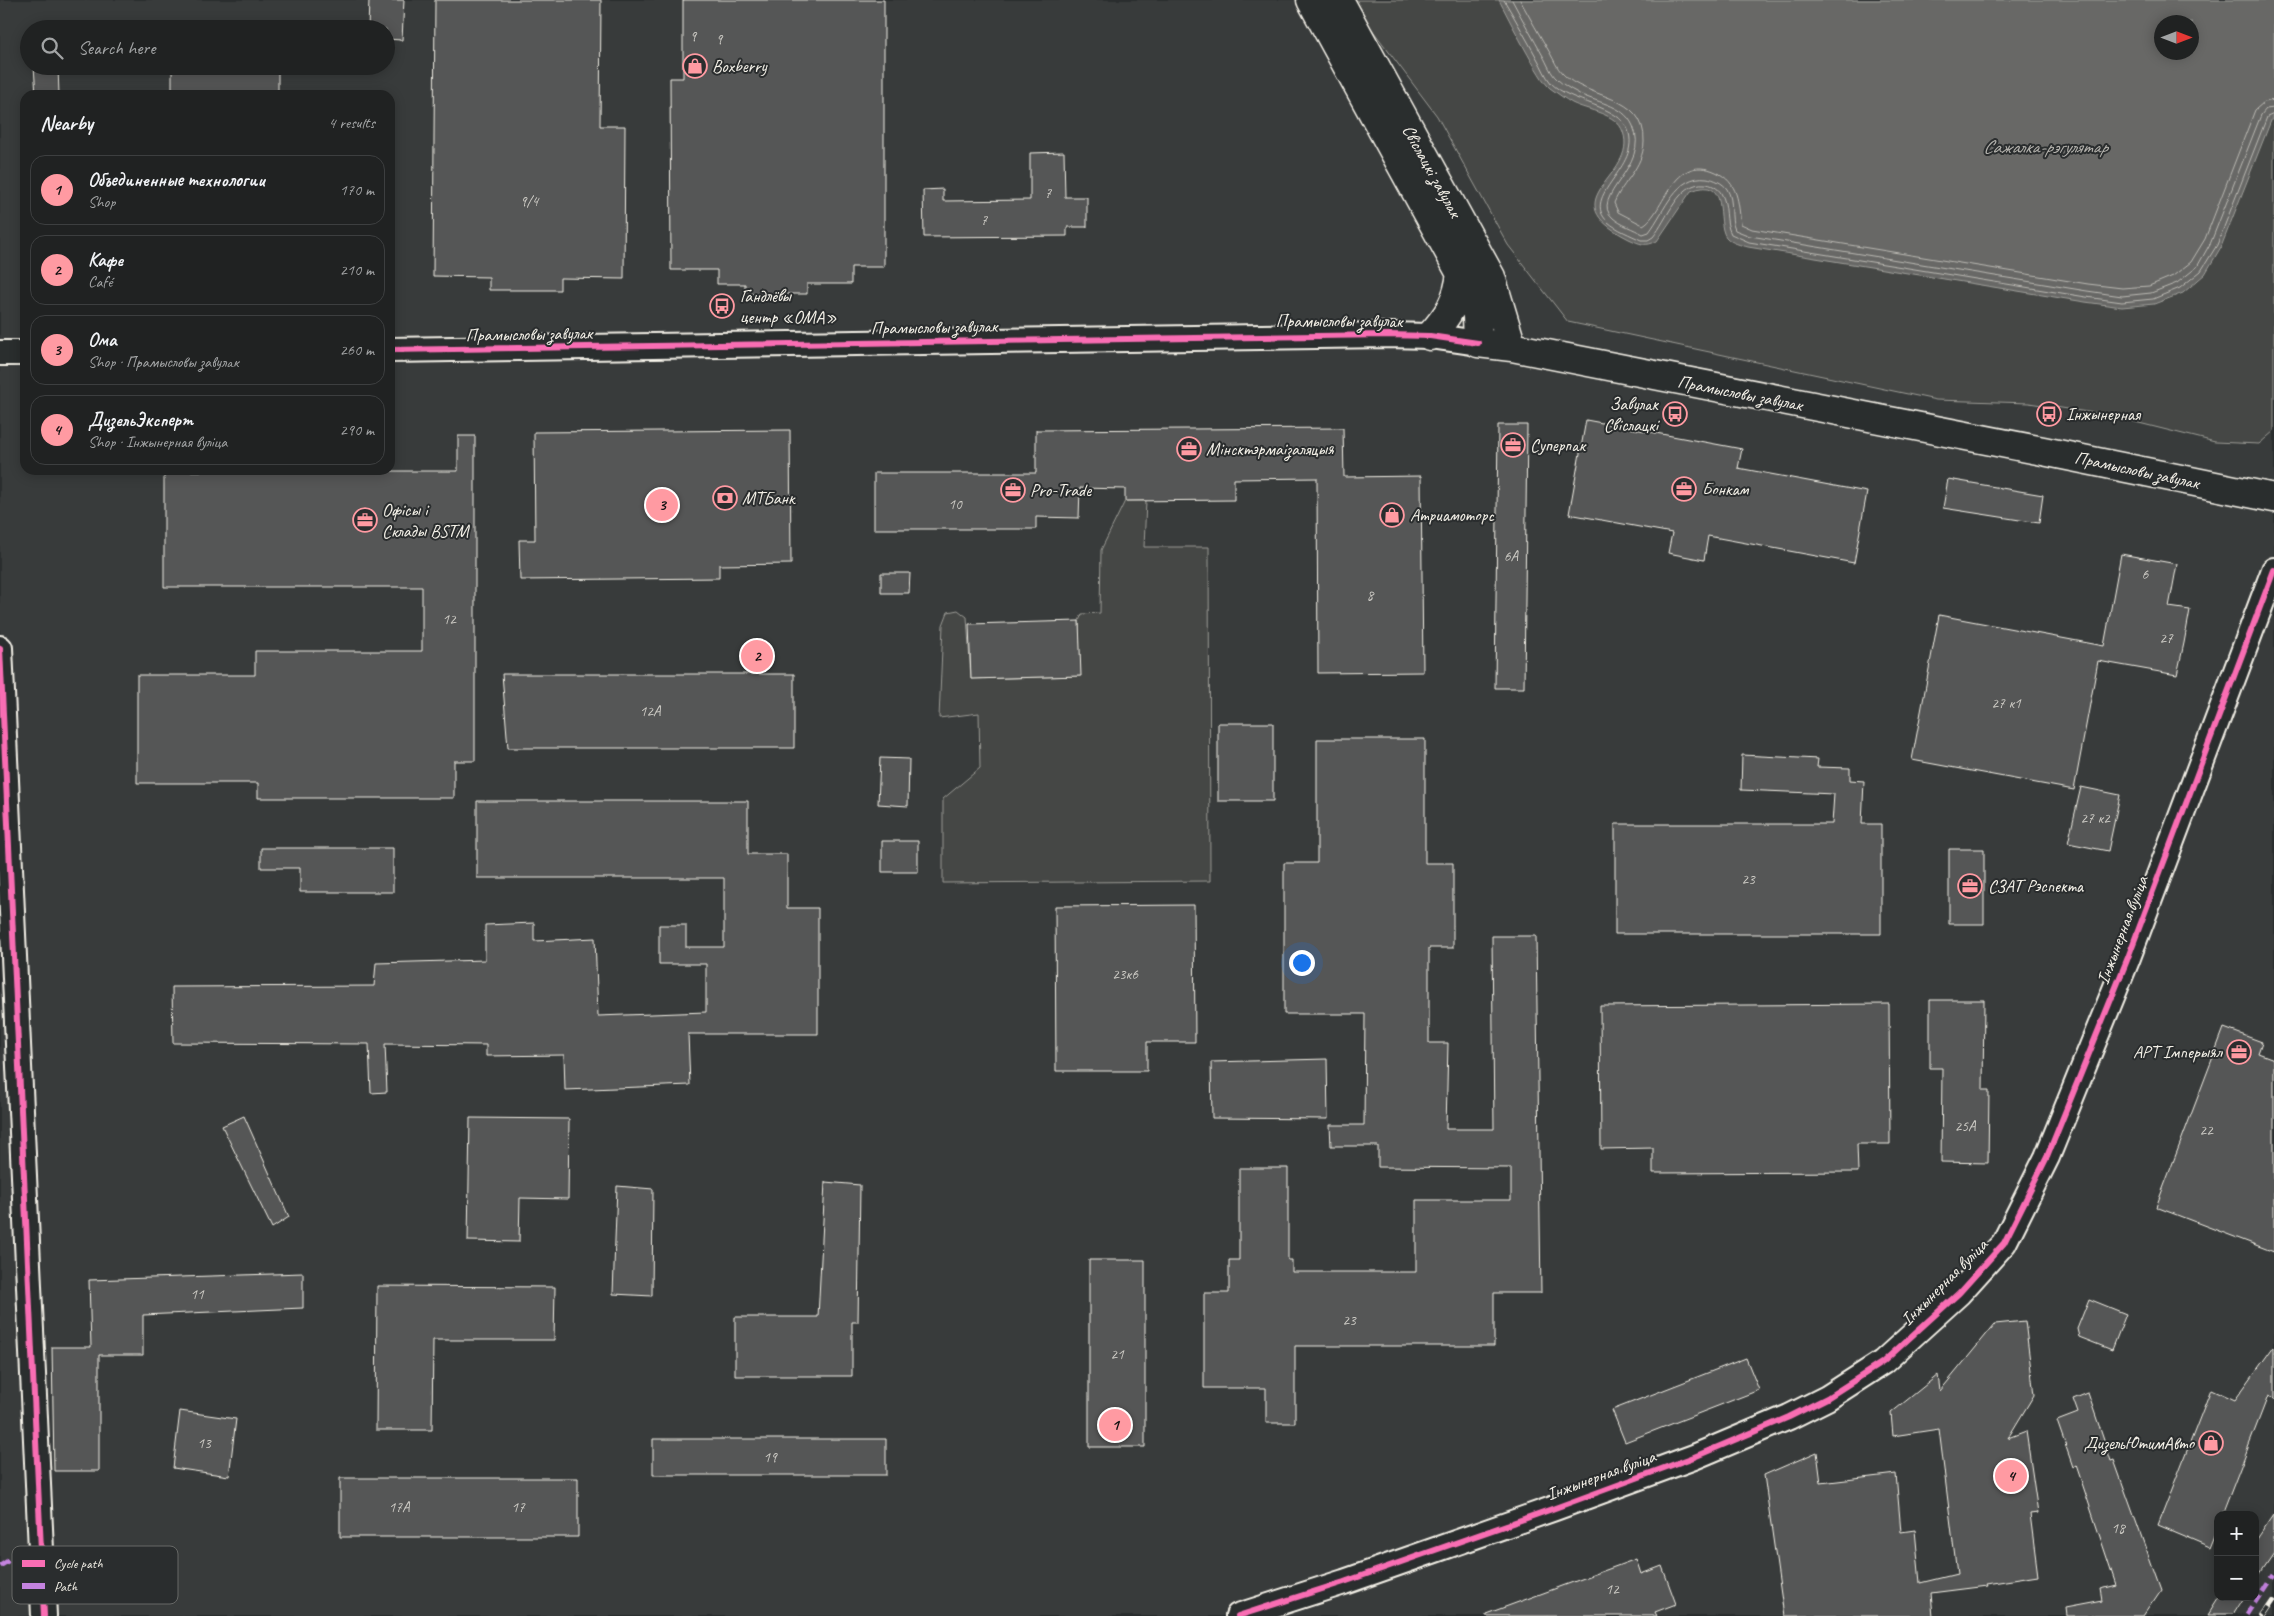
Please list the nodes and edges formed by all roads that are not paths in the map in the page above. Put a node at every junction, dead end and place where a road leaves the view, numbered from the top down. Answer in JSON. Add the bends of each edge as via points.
{"nodes":[{"id":1,"x":1311,"y":0,"type":"edge"},
{"id":2,"x":1339,"y":0,"type":"edge"},
{"id":3,"x":1461,"y":273,"type":"junction"},
{"id":4,"x":1430,"y":336,"type":"junction"},
{"id":5,"x":1478,"y":343,"type":"junction"},
{"id":6,"x":1512,"y":347,"type":"junction"},
{"id":7,"x":395,"y":350,"type":"edge"},
{"id":8,"x":0,"y":353,"type":"edge"},
{"id":9,"x":20,"y":353,"type":"edge"},
{"id":10,"x":2274,"y":498,"type":"edge"},
{"id":11,"x":2274,"y":570,"type":"edge"},
{"id":12,"x":0,"y":648,"type":"edge"},
{"id":13,"x":41,"y":1546,"type":"edge"},
{"id":14,"x":1238,"y":1616,"type":"edge"}],
"edges":[{"from":1,"to":3,"type":"main road","name":"Свіслацкі завулак"},
{"from":2,"to":6,"type":"main road","name":"Свіслацкі завулак","via":[[1491,278]]},
{"from":3,"to":4,"type":"main road","via":[[1459,293],[1450,311]]},
{"from":3,"to":5,"type":"main road","name":"Свіслацкі завулак","via":[[1472,294]]},
{"from":4,"to":5,"type":"street","name":"Прамысловы завулак"},
{"from":4,"to":7,"type":"street","name":"Прамысловы завулак"},
{"from":5,"to":6,"type":"main road","name":"Прамысловы завулак"},
{"from":6,"to":10,"type":"main road","name":"Прамысловы завулак"},
{"from":8,"to":9,"type":"street"},
{"from":11,"to":14,"type":"street","name":"Інжынерная вуліца","via":[[2127,960],[2047,1157],[2004,1242],[1959,1293],[1883,1362],[1827,1398],[1789,1417],[1694,1457],[1555,1508]]},
{"from":12,"to":13,"type":"street"}]}
